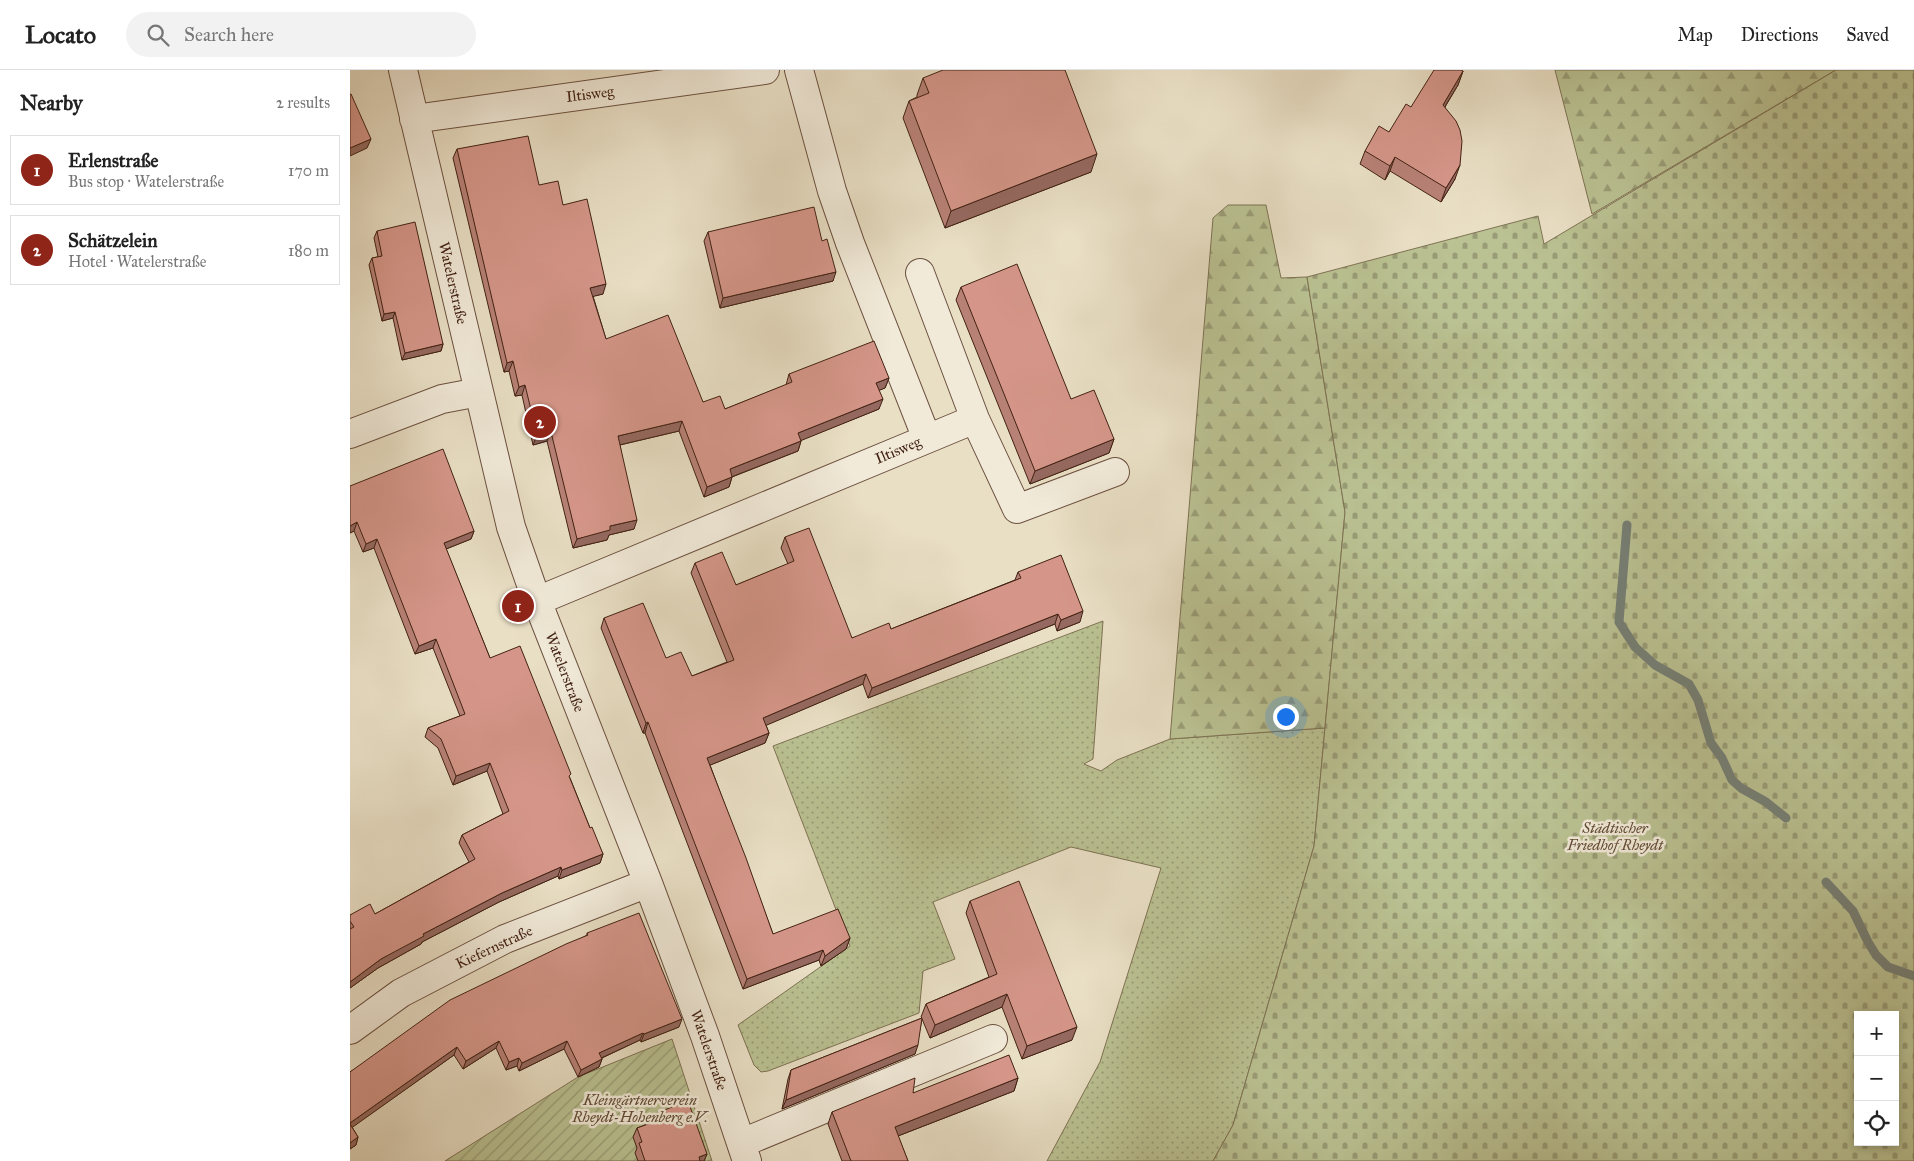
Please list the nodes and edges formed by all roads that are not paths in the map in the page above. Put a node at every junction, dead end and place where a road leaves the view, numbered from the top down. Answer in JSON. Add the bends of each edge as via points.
{"nodes":[{"id":1,"x":403,"y":70,"type":"edge"},
{"id":2,"x":765,"y":70,"type":"edge"},
{"id":3,"x":799,"y":70,"type":"edge"},
{"id":4,"x":414,"y":119,"type":"junction"},
{"id":5,"x":920,"y":273,"type":"dead end"},
{"id":6,"x":479,"y":392,"type":"junction"},
{"id":7,"x":975,"y":419,"type":"junction"},
{"id":8,"x":923,"y":429,"type":"junction"},
{"id":9,"x":350,"y":434,"type":"edge"},
{"id":10,"x":1115,"y":472,"type":"dead end"},
{"id":11,"x":537,"y":602,"type":"junction"},
{"id":12,"x":648,"y":883,"type":"junction"},
{"id":13,"x":350,"y":1030,"type":"edge"},
{"id":14,"x":993,"y":1039,"type":"dead end"},
{"id":15,"x":745,"y":1152,"type":"edge"}],
"edges":[{"from":1,"to":4,"type":"street","name":"Watelerstraße"},
{"from":2,"to":4,"type":"street","name":"Iltisweg"},
{"from":3,"to":8,"type":"street","name":"Iltisweg","via":[[832,191]]},
{"from":4,"to":6,"type":"street","name":"Watelerstraße"},
{"from":5,"to":7,"type":"street"},
{"from":6,"to":9,"type":"street","via":[[442,399]]},
{"from":6,"to":11,"type":"street","name":"Watelerstraße","via":[[511,527]]},
{"from":7,"to":8,"type":"street"},
{"from":7,"to":10,"type":"street","via":[[1017,509]]},
{"from":8,"to":11,"type":"street","name":"Iltisweg"},
{"from":11,"to":12,"type":"street","name":"Watelerstraße"},
{"from":12,"to":13,"type":"street","name":"Kiefernstraße","via":[[505,939],[401,993]]},
{"from":12,"to":15,"type":"street","name":"Watelerstraße"},
{"from":14,"to":15,"type":"street","name":"Watelerstraße"}]}
